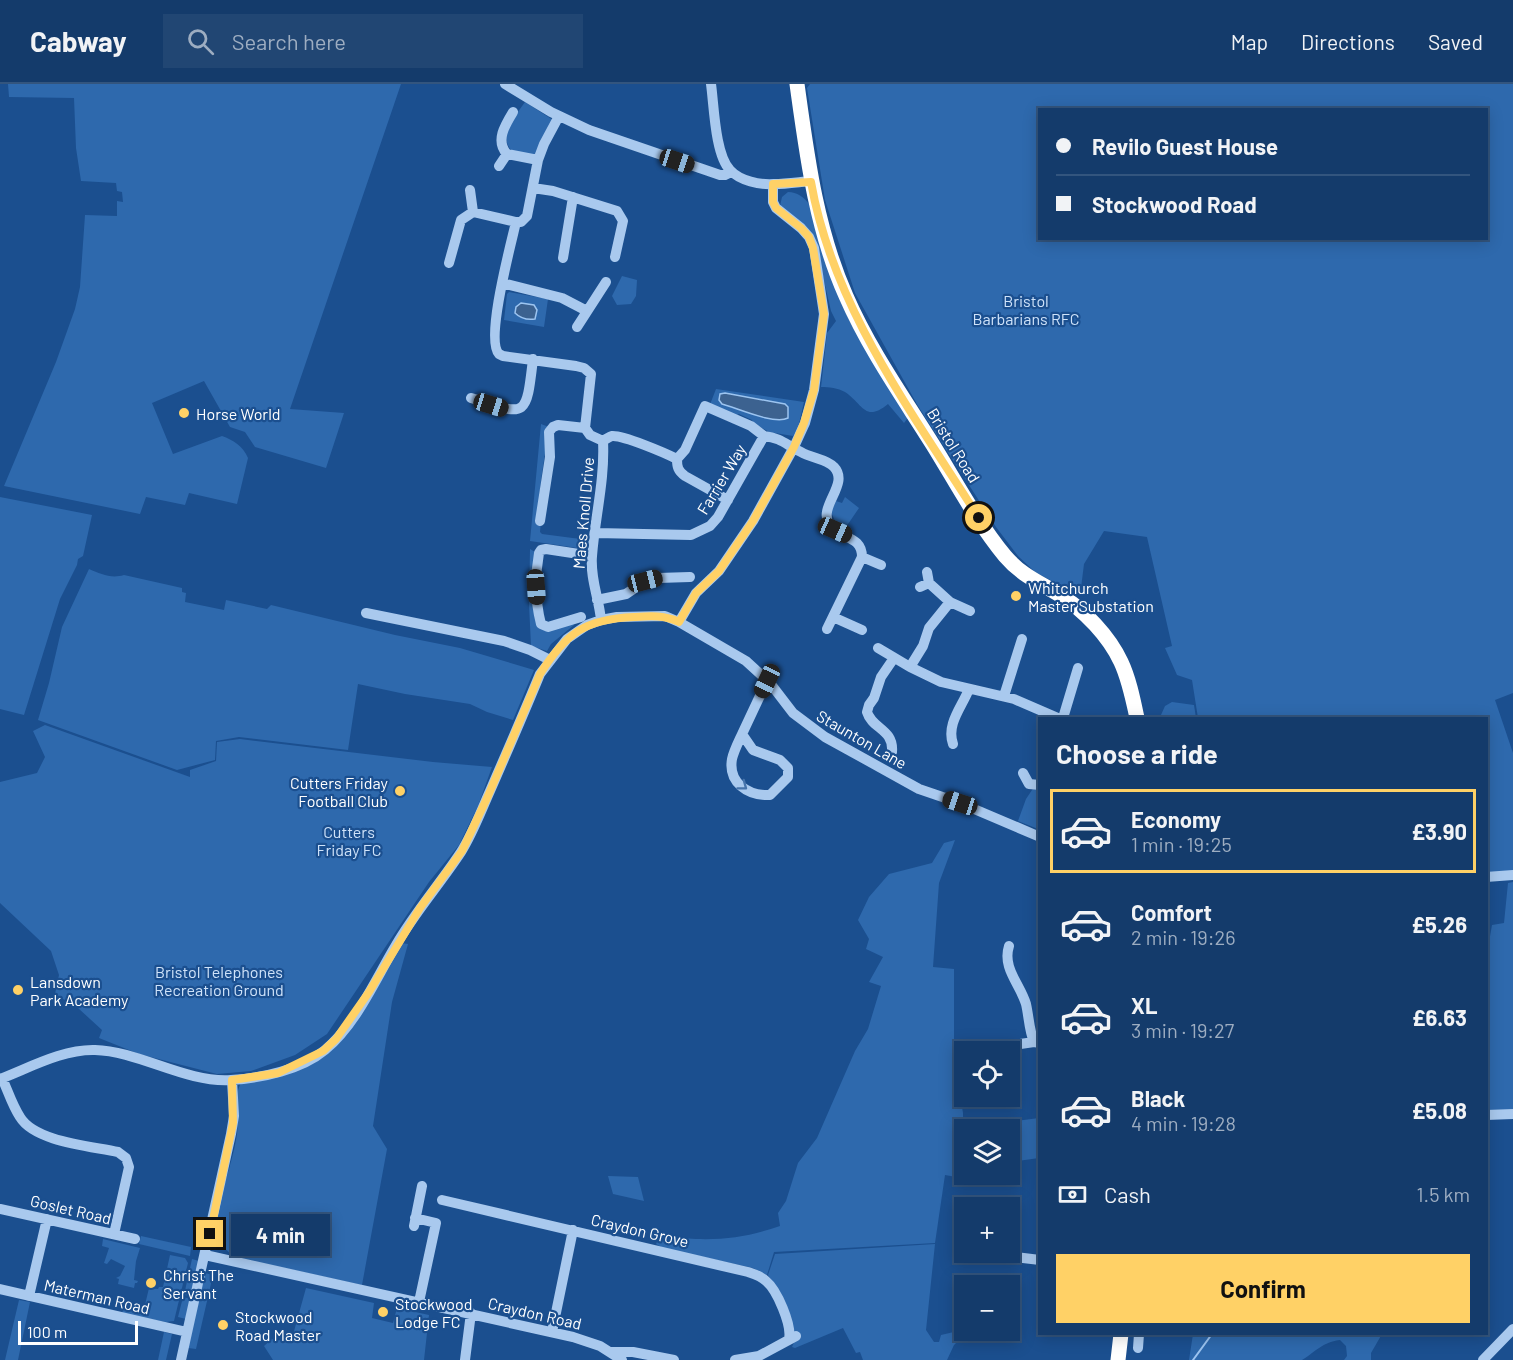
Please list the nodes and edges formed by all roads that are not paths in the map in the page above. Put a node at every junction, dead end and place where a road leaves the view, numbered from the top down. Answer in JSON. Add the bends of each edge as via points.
{"nodes":[{"id":1,"x":505,"y":84,"type":"edge"},
{"id":2,"x":711,"y":84,"type":"edge"},
{"id":3,"x":797,"y":84,"type":"edge"},
{"id":4,"x":513,"y":112,"type":"dead end"},
{"id":5,"x":559,"y":116,"type":"junction"},
{"id":6,"x":507,"y":154,"type":"junction"},
{"id":7,"x":538,"y":160,"type":"junction"},
{"id":8,"x":500,"y":166,"type":"dead end"},
{"id":9,"x":731,"y":172,"type":"junction"},
{"id":10,"x":811,"y":182,"type":"junction"},
{"id":11,"x":773,"y":184,"type":"junction"},
{"id":12,"x":533,"y":188,"type":"junction"},
{"id":13,"x":470,"y":190,"type":"dead end"},
{"id":14,"x":573,"y":197,"type":"junction"},
{"id":15,"x":473,"y":212,"type":"junction"},
{"id":16,"x":516,"y":222,"type":"junction"},
{"id":17,"x":615,"y":257,"type":"dead end"},
{"id":18,"x":563,"y":258,"type":"dead end"},
{"id":19,"x":449,"y":263,"type":"dead end"},
{"id":20,"x":606,"y":282,"type":"dead end"},
{"id":21,"x":502,"y":283,"type":"junction"},
{"id":22,"x":586,"y":311,"type":"junction"},
{"id":23,"x":577,"y":327,"type":"dead end"},
{"id":24,"x":533,"y":359,"type":"junction"},
{"id":25,"x":471,"y":398,"type":"dead end"},
{"id":26,"x":585,"y":428,"type":"junction"},
{"id":27,"x":764,"y":436,"type":"junction"},
{"id":28,"x":603,"y":441,"type":"junction"},
{"id":29,"x":794,"y":447,"type":"junction"},
{"id":30,"x":677,"y":459,"type":"junction"},
{"id":31,"x":728,"y":500,"type":"junction"},
{"id":32,"x":540,"y":521,"type":"dead end"},
{"id":33,"x":596,"y":533,"type":"junction"},
{"id":34,"x":592,"y":556,"type":"junction"},
{"id":35,"x":862,"y":557,"type":"junction"},
{"id":36,"x":881,"y":565,"type":"dead end"},
{"id":37,"x":690,"y":577,"type":"dead end"},
{"id":38,"x":925,"y":580,"type":"dead end"},
{"id":39,"x":597,"y":600,"type":"junction"},
{"id":40,"x":950,"y":602,"type":"junction"},
{"id":41,"x":970,"y":611,"type":"dead end"},
{"id":42,"x":366,"y":613,"type":"dead end"},
{"id":43,"x":581,"y":617,"type":"dead end"},
{"id":44,"x":833,"y":617,"type":"junction"},
{"id":45,"x":601,"y":620,"type":"junction"},
{"id":46,"x":679,"y":622,"type":"junction"},
{"id":47,"x":827,"y":629,"type":"dead end"},
{"id":48,"x":862,"y":630,"type":"dead end"},
{"id":49,"x":1022,"y":639,"type":"dead end"},
{"id":50,"x":878,"y":648,"type":"dead end"},
{"id":51,"x":894,"y":658,"type":"junction"},
{"id":52,"x":550,"y":660,"type":"junction"},
{"id":53,"x":910,"y":667,"type":"junction"},
{"id":54,"x":1075,"y":669,"type":"dead end"},
{"id":55,"x":767,"y":681,"type":"junction"},
{"id":56,"x":969,"y":689,"type":"junction"},
{"id":57,"x":1009,"y":697,"type":"junction"},
{"id":58,"x":867,"y":708,"type":"junction"},
{"id":59,"x":857,"y":714,"type":"dead end"},
{"id":60,"x":1054,"y":717,"type":"edge"},
{"id":61,"x":1063,"y":717,"type":"edge"},
{"id":62,"x":1137,"y":717,"type":"edge"},
{"id":63,"x":742,"y":734,"type":"junction"},
{"id":64,"x":949,"y":738,"type":"dead end"},
{"id":65,"x":896,"y":745,"type":"dead end"},
{"id":66,"x":1023,"y":773,"type":"dead end"},
{"id":67,"x":1031,"y":786,"type":"edge"},
{"id":68,"x":1038,"y":836,"type":"edge"},
{"id":69,"x":1513,"y":875,"type":"edge"},
{"id":70,"x":1488,"y":877,"type":"edge"},
{"id":71,"x":1009,"y":946,"type":"dead end"},
{"id":72,"x":1037,"y":1042,"type":"edge"},
{"id":73,"x":1020,"y":1044,"type":"edge"},
{"id":74,"x":1,"y":1079,"type":"edge"},
{"id":75,"x":232,"y":1080,"type":"junction"},
{"id":76,"x":1513,"y":1114,"type":"edge"},
{"id":77,"x":1488,"y":1115,"type":"edge"},
{"id":78,"x":422,"y":1186,"type":"dead end"},
{"id":79,"x":442,"y":1200,"type":"dead end"},
{"id":80,"x":0,"y":1209,"type":"edge"},
{"id":81,"x":47,"y":1219,"type":"junction"},
{"id":82,"x":573,"y":1230,"type":"junction"},
{"id":83,"x":114,"y":1234,"type":"junction"},
{"id":84,"x":135,"y":1239,"type":"dead end"},
{"id":85,"x":205,"y":1255,"type":"junction"},
{"id":86,"x":1020,"y":1258,"type":"edge"},
{"id":87,"x":1038,"y":1260,"type":"edge"},
{"id":88,"x":0,"y":1289,"type":"edge"},
{"id":89,"x":30,"y":1296,"type":"junction"},
{"id":90,"x":419,"y":1302,"type":"junction"},
{"id":91,"x":471,"y":1313,"type":"junction"},
{"id":92,"x":1513,"y":1329,"type":"edge"},
{"id":93,"x":187,"y":1332,"type":"junction"},
{"id":94,"x":552,"y":1332,"type":"junction"},
{"id":95,"x":1121,"y":1335,"type":"edge"},
{"id":96,"x":1139,"y":1335,"type":"edge"},
{"id":97,"x":1138,"y":1348,"type":"dead end"},
{"id":98,"x":610,"y":1352,"type":"junction"},
{"id":99,"x":758,"y":1358,"type":"edge"},
{"id":100,"x":181,"y":1360,"type":"edge"},
{"id":101,"x":465,"y":1360,"type":"edge"},
{"id":102,"x":622,"y":1360,"type":"edge"},
{"id":103,"x":674,"y":1360,"type":"edge"},
{"id":104,"x":735,"y":1360,"type":"edge"},
{"id":105,"x":1118,"y":1360,"type":"edge"},
{"id":106,"x":1483,"y":1360,"type":"edge"}],
"edges":[{"from":1,"to":5,"type":"street"},
{"from":2,"to":9,"type":"street","via":[[720,148]]},
{"from":3,"to":10,"type":"highway","name":"Bristol Road"},
{"from":4,"to":6,"type":"street","via":[[502,132],[502,147]]},
{"from":5,"to":7,"type":"street"},
{"from":5,"to":9,"type":"street","via":[[608,138],[720,175]]},
{"from":6,"to":7,"type":"street"},
{"from":6,"to":8,"type":"street"},
{"from":7,"to":12,"type":"street"},
{"from":9,"to":11,"type":"street","via":[[741,178]]},
{"from":10,"to":11,"type":"street"},
{"from":10,"to":62,"type":"highway","name":"Bristol Road","via":[[831,257],[871,345],[1012,564],[1085,615],[1116,653],[1127,677]]},
{"from":11,"to":29,"type":"street","via":[[776,208],[809,237],[824,314],[812,400]]},
{"from":12,"to":14,"type":"street"},
{"from":12,"to":16,"type":"street","via":[[527,216]]},
{"from":13,"to":15,"type":"street"},
{"from":14,"to":17,"type":"street","via":[[621,215]]},
{"from":14,"to":18,"type":"street"},
{"from":15,"to":16,"type":"street"},
{"from":15,"to":19,"type":"street","via":[[460,220]]},
{"from":16,"to":21,"type":"street"},
{"from":20,"to":22,"type":"street"},
{"from":21,"to":22,"type":"street","via":[[562,298]]},
{"from":21,"to":24,"type":"street","via":[[496,351],[503,356]]},
{"from":22,"to":23,"type":"street"},
{"from":24,"to":25,"type":"street","via":[[528,399],[520,409],[512,411]]},
{"from":24,"to":26,"type":"street","via":[[589,371],[592,376]]},
{"from":26,"to":28,"type":"street","name":"Maes Knoll Drive"},
{"from":26,"to":32,"type":"street","via":[[558,425],[549,432],[550,457]]},
{"from":27,"to":29,"type":"street","name":"Farrier Way"},
{"from":27,"to":30,"type":"street","via":[[707,402]]},
{"from":27,"to":31,"type":"street","name":"Farrier Way"},
{"from":28,"to":30,"type":"street","via":[[611,436],[623,438]]},
{"from":28,"to":33,"type":"street","name":"Maes Knoll Drive"},
{"from":29,"to":35,"type":"street","name":"Farrier Way","via":[[835,468],[838,482],[827,519],[835,530],[855,540]]},
{"from":29,"to":46,"type":"street","via":[[753,521],[719,571],[696,593]]},
{"from":30,"to":31,"type":"street","via":[[680,472]]},
{"from":31,"to":33,"type":"street","name":"Farrier Way","via":[[710,526],[691,535]]},
{"from":33,"to":34,"type":"street","name":"Maes Knoll Drive"},
{"from":34,"to":39,"type":"street","name":"Maes Knoll Drive","via":[[592,583]]},
{"from":34,"to":43,"type":"street","via":[[546,549],[539,553],[536,587],[542,624],[548,627]]},
{"from":35,"to":36,"type":"street"},
{"from":35,"to":44,"type":"street"},
{"from":37,"to":39,"type":"street","via":[[645,581],[626,594]]},
{"from":38,"to":40,"type":"street"},
{"from":39,"to":45,"type":"street","name":"Maes Knoll Drive"},
{"from":40,"to":41,"type":"street"},
{"from":40,"to":53,"type":"street","via":[[929,628]]},
{"from":42,"to":52,"type":"street","via":[[504,641]]},
{"from":44,"to":47,"type":"street"},
{"from":44,"to":48,"type":"street"},
{"from":45,"to":46,"type":"street","name":"Staunton Lane","via":[[664,616]]},
{"from":45,"to":52,"type":"street","name":"Staunton Lane","via":[[573,634]]},
{"from":46,"to":55,"type":"street","name":"Staunton Lane","via":[[746,661]]},
{"from":49,"to":57,"type":"street"},
{"from":50,"to":51,"type":"street"},
{"from":51,"to":53,"type":"street"},
{"from":51,"to":58,"type":"street"},
{"from":52,"to":75,"type":"street","name":"Staunton Lane","via":[[540,674],[462,851],[420,908],[336,1039],[323,1051],[278,1073]]},
{"from":53,"to":56,"type":"street","via":[[941,682]]},
{"from":54,"to":61,"type":"street"},
{"from":55,"to":63,"type":"street"},
{"from":55,"to":68,"type":"street","name":"Staunton Lane","via":[[803,722],[844,747],[919,789]]},
{"from":56,"to":57,"type":"street"},
{"from":56,"to":64,"type":"street"},
{"from":57,"to":60,"type":"street","via":[[1031,712]]},
{"from":58,"to":59,"type":"street"},
{"from":58,"to":65,"type":"street","via":[[870,719]]},
{"from":63,"to":63,"type":"street","one_way":true,"via":[[732,760],[733,777],[743,788],[770,795],[788,777],[788,768],[780,760],[753,750]]},
{"from":66,"to":67,"type":"street"},
{"from":69,"to":70,"type":"street"},
{"from":71,"to":72,"type":"street","via":[[1003,959],[1026,1004]]},
{"from":72,"to":73,"type":"street"},
{"from":74,"to":75,"type":"street","name":"Staunton Lane","via":[[67,1054],[97,1050],[194,1076]]},
{"from":74,"to":83,"type":"street","via":[[20,1118],[37,1132],[118,1152],[126,1158],[129,1167]]},
{"from":75,"to":85,"type":"street","via":[[233,1123]]},
{"from":76,"to":77,"type":"street"},
{"from":78,"to":90,"type":"street","via":[[415,1222],[436,1223]]},
{"from":79,"to":82,"type":"street","name":"Craydon Grove"},
{"from":80,"to":81,"type":"street","name":"Goslet Road"},
{"from":81,"to":83,"type":"street","name":"Goslet Road"},
{"from":81,"to":89,"type":"street"},
{"from":82,"to":94,"type":"street"},
{"from":82,"to":99,"type":"street","name":"Craydon Grove","via":[[748,1272],[767,1281],[792,1338]]},
{"from":83,"to":84,"type":"street","name":"Goslet Road"},
{"from":85,"to":90,"type":"street","name":"Craydon Road"},
{"from":85,"to":93,"type":"street"},
{"from":86,"to":87,"type":"street"},
{"from":88,"to":89,"type":"street","name":"Materman Road"},
{"from":89,"to":93,"type":"street","name":"Materman Road"},
{"from":90,"to":91,"type":"street","name":"Craydon Road"},
{"from":91,"to":94,"type":"street","name":"Craydon Road"},
{"from":91,"to":101,"type":"street"},
{"from":92,"to":106,"type":"street"},
{"from":93,"to":100,"type":"street"},
{"from":94,"to":98,"type":"street","name":"Craydon Road"},
{"from":95,"to":105,"type":"highway"},
{"from":96,"to":97,"type":"street"},
{"from":98,"to":102,"type":"street","name":"Craydon Road"},
{"from":98,"to":103,"type":"street","name":"Craydon Road"},
{"from":99,"to":104,"type":"street"}]}
